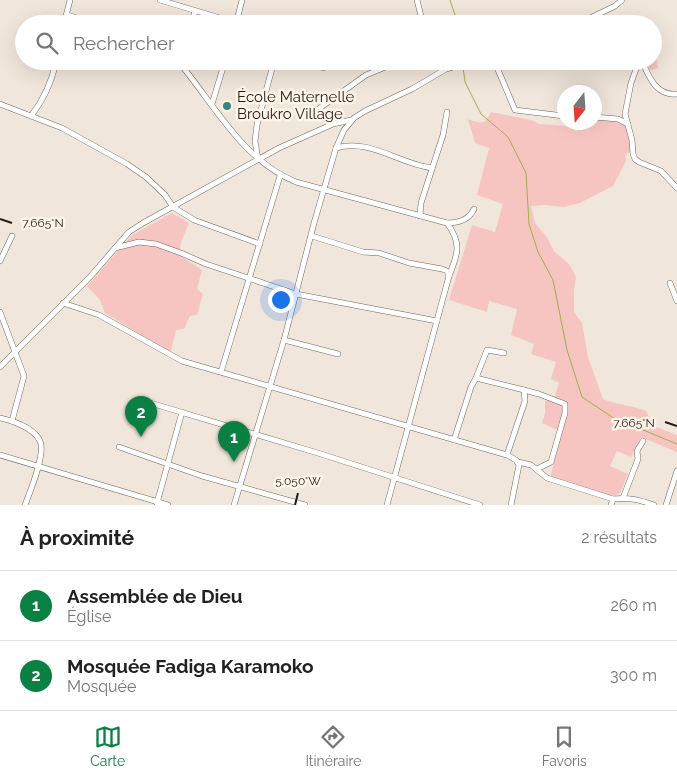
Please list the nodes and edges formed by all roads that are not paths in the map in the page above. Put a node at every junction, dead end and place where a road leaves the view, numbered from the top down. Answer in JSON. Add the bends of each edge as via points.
{"nodes":[{"id":1,"x":70,"y":0,"type":"edge"},
{"id":2,"x":160,"y":0,"type":"edge"},
{"id":3,"x":242,"y":0,"type":"edge"},
{"id":4,"x":417,"y":0,"type":"edge"},
{"id":5,"x":622,"y":0,"type":"edge"},
{"id":6,"x":194,"y":11,"type":"junction"},
{"id":7,"x":67,"y":15,"type":"edge"},
{"id":8,"x":193,"y":15,"type":"edge"},
{"id":9,"x":208,"y":15,"type":"edge"},
{"id":10,"x":239,"y":15,"type":"edge"},
{"id":11,"x":421,"y":15,"type":"edge"},
{"id":12,"x":596,"y":15,"type":"edge"},
{"id":13,"x":53,"y":70,"type":"edge"},
{"id":14,"x":186,"y":70,"type":"edge"},
{"id":15,"x":222,"y":70,"type":"edge"},
{"id":16,"x":271,"y":70,"type":"edge"},
{"id":17,"x":378,"y":70,"type":"edge"},
{"id":18,"x":443,"y":70,"type":"edge"},
{"id":19,"x":501,"y":70,"type":"edge"},
{"id":20,"x":637,"y":70,"type":"edge"},
{"id":21,"x":645,"y":70,"type":"edge"},
{"id":22,"x":677,"y":94,"type":"edge"},
{"id":23,"x":0,"y":104,"type":"edge"},
{"id":24,"x":212,"y":104,"type":"junction"},
{"id":25,"x":446,"y":112,"type":"dead end"},
{"id":26,"x":310,"y":114,"type":"dead end"},
{"id":27,"x":557,"y":115,"type":"edge"},
{"id":28,"x":32,"y":116,"type":"junction"},
{"id":29,"x":602,"y":118,"type":"edge"},
{"id":30,"x":351,"y":120,"type":"junction"},
{"id":31,"x":628,"y":125,"type":"junction"},
{"id":32,"x":255,"y":142,"type":"junction"},
{"id":33,"x":243,"y":143,"type":"junction"},
{"id":34,"x":336,"y":148,"type":"junction"},
{"id":35,"x":258,"y":160,"type":"junction"},
{"id":36,"x":432,"y":168,"type":"junction"},
{"id":37,"x":280,"y":176,"type":"junction"},
{"id":38,"x":677,"y":188,"type":"edge"},
{"id":39,"x":324,"y":189,"type":"junction"},
{"id":40,"x":174,"y":207,"type":"junction"},
{"id":41,"x":474,"y":209,"type":"dead end"},
{"id":42,"x":420,"y":216,"type":"junction"},
{"id":43,"x":447,"y":223,"type":"junction"},
{"id":44,"x":12,"y":236,"type":"dead end"},
{"id":45,"x":312,"y":236,"type":"junction"},
{"id":46,"x":260,"y":244,"type":"junction"},
{"id":47,"x":115,"y":248,"type":"junction"},
{"id":48,"x":0,"y":261,"type":"edge"},
{"id":49,"x":449,"y":276,"type":"junction"},
{"id":50,"x":250,"y":278,"type":"junction"},
{"id":51,"x":670,"y":284,"type":"dead end"},
{"id":52,"x":296,"y":294,"type":"junction"},
{"id":53,"x":677,"y":301,"type":"edge"},
{"id":54,"x":63,"y":303,"type":"junction"},
{"id":55,"x":0,"y":312,"type":"edge"},
{"id":56,"x":437,"y":322,"type":"junction"},
{"id":57,"x":284,"y":340,"type":"junction"},
{"id":58,"x":15,"y":352,"type":"junction"},
{"id":59,"x":504,"y":353,"type":"dead end"},
{"id":60,"x":338,"y":354,"type":"dead end"},
{"id":61,"x":0,"y":367,"type":"edge"},
{"id":62,"x":221,"y":372,"type":"junction"},
{"id":63,"x":476,"y":378,"type":"junction"},
{"id":64,"x":270,"y":387,"type":"junction"},
{"id":65,"x":524,"y":390,"type":"junction"},
{"id":66,"x":144,"y":401,"type":"dead end"},
{"id":67,"x":182,"y":412,"type":"junction"},
{"id":68,"x":0,"y":418,"type":"edge"},
{"id":69,"x":12,"y":421,"type":"junction"},
{"id":70,"x":409,"y":427,"type":"junction"},
{"id":71,"x":255,"y":434,"type":"junction"},
{"id":72,"x":454,"y":440,"type":"junction"},
{"id":73,"x":643,"y":441,"type":"dead end"},
{"id":74,"x":119,"y":447,"type":"dead end"},
{"id":75,"x":0,"y":455,"type":"edge"},
{"id":76,"x":507,"y":455,"type":"junction"},
{"id":77,"x":518,"y":462,"type":"junction"},
{"id":78,"x":38,"y":466,"type":"junction"},
{"id":79,"x":169,"y":466,"type":"junction"},
{"id":80,"x":537,"y":469,"type":"junction"},
{"id":81,"x":677,"y":472,"type":"edge"},
{"id":82,"x":396,"y":477,"type":"junction"},
{"id":83,"x":240,"y":486,"type":"junction"},
{"id":84,"x":623,"y":498,"type":"junction"},
{"id":85,"x":612,"y":502,"type":"edge"},
{"id":86,"x":288,"y":503,"type":"edge"},
{"id":87,"x":157,"y":504,"type":"edge"},
{"id":88,"x":26,"y":505,"type":"edge"},
{"id":89,"x":168,"y":505,"type":"edge"},
{"id":90,"x":234,"y":505,"type":"edge"},
{"id":91,"x":305,"y":505,"type":"edge"},
{"id":92,"x":387,"y":505,"type":"edge"},
{"id":93,"x":480,"y":505,"type":"edge"},
{"id":94,"x":511,"y":505,"type":"edge"},
{"id":95,"x":654,"y":505,"type":"edge"},
{"id":96,"x":666,"y":505,"type":"edge"}],
"edges":[{"from":1,"to":7,"type":"street"},
{"from":2,"to":6,"type":"street"},
{"from":3,"to":10,"type":"street"},
{"from":4,"to":11,"type":"street"},
{"from":5,"to":12,"type":"street"},
{"from":6,"to":8,"type":"street"},
{"from":6,"to":9,"type":"street"},
{"from":13,"to":28,"type":"street","via":[[47,90]]},
{"from":14,"to":24,"type":"street"},
{"from":15,"to":24,"type":"street"},
{"from":16,"to":32,"type":"street","via":[[260,107]]},
{"from":17,"to":26,"type":"street"},
{"from":18,"to":30,"type":"street"},
{"from":19,"to":27,"type":"street","via":[[515,110]]},
{"from":20,"to":31,"type":"street","via":[[628,93],[625,114]]},
{"from":21,"to":22,"type":"street","via":[[652,83],[662,91]]},
{"from":23,"to":28,"type":"street"},
{"from":24,"to":33,"type":"street"},
{"from":25,"to":36,"type":"street","via":[[443,135]]},
{"from":28,"to":40,"type":"street","via":[[80,137],[127,164],[146,177]]},
{"from":29,"to":31,"type":"street","via":[[618,119]]},
{"from":30,"to":34,"type":"street"},
{"from":30,"to":35,"type":"street","via":[[333,124]]},
{"from":31,"to":38,"type":"street","via":[[635,160],[661,171]]},
{"from":32,"to":33,"type":"street"},
{"from":32,"to":35,"type":"street"},
{"from":33,"to":35,"type":"street"},
{"from":34,"to":36,"type":"street","via":[[347,145],[369,147],[388,156]]},
{"from":34,"to":39,"type":"street"},
{"from":35,"to":37,"type":"street"},
{"from":35,"to":40,"type":"street"},
{"from":36,"to":42,"type":"street"},
{"from":37,"to":39,"type":"street"},
{"from":37,"to":46,"type":"street"},
{"from":39,"to":42,"type":"street"},
{"from":39,"to":45,"type":"street"},
{"from":40,"to":46,"type":"street","via":[[194,220]]},
{"from":40,"to":47,"type":"street","via":[[129,232]]},
{"from":41,"to":43,"type":"street","via":[[465,219]]},
{"from":42,"to":43,"type":"street"},
{"from":43,"to":49,"type":"street","via":[[455,233],[458,247]]},
{"from":44,"to":48,"type":"street"},
{"from":45,"to":49,"type":"street","via":[[363,252],[379,253],[442,270]]},
{"from":45,"to":52,"type":"street"},
{"from":46,"to":50,"type":"street"},
{"from":47,"to":50,"type":"street","via":[[139,242],[156,244]]},
{"from":47,"to":54,"type":"street"},
{"from":49,"to":56,"type":"street"},
{"from":50,"to":52,"type":"street"},
{"from":50,"to":62,"type":"street"},
{"from":51,"to":53,"type":"street"},
{"from":52,"to":56,"type":"street"},
{"from":52,"to":57,"type":"street"},
{"from":54,"to":58,"type":"street"},
{"from":54,"to":62,"type":"street","via":[[106,318],[182,361]]},
{"from":55,"to":58,"type":"street"},
{"from":56,"to":70,"type":"street"},
{"from":57,"to":60,"type":"street"},
{"from":57,"to":64,"type":"street"},
{"from":58,"to":61,"type":"street"},
{"from":58,"to":69,"type":"street","via":[[24,376]]},
{"from":59,"to":63,"type":"street","via":[[487,350]]},
{"from":62,"to":64,"type":"street"},
{"from":63,"to":65,"type":"street"},
{"from":63,"to":72,"type":"street"},
{"from":64,"to":70,"type":"street"},
{"from":64,"to":71,"type":"street"},
{"from":65,"to":76,"type":"street","via":[[525,401]]},
{"from":65,"to":80,"type":"street","via":[[565,404],[551,462]]},
{"from":66,"to":67,"type":"street"},
{"from":67,"to":71,"type":"street"},
{"from":67,"to":79,"type":"street"},
{"from":68,"to":69,"type":"street"},
{"from":69,"to":78,"type":"street","via":[[39,438],[42,446]]},
{"from":70,"to":72,"type":"street"},
{"from":70,"to":82,"type":"street"},
{"from":71,"to":82,"type":"street"},
{"from":71,"to":83,"type":"street"},
{"from":72,"to":76,"type":"street"},
{"from":73,"to":84,"type":"street"},
{"from":74,"to":79,"type":"street"},
{"from":75,"to":78,"type":"street"},
{"from":76,"to":77,"type":"street"},
{"from":77,"to":80,"type":"street"},
{"from":77,"to":94,"type":"street"},
{"from":78,"to":87,"type":"street"},
{"from":78,"to":88,"type":"street"},
{"from":79,"to":83,"type":"street"},
{"from":79,"to":87,"type":"street"},
{"from":80,"to":85,"type":"street","via":[[547,478]]},
{"from":81,"to":96,"type":"street"},
{"from":82,"to":92,"type":"street"},
{"from":82,"to":93,"type":"street"},
{"from":83,"to":86,"type":"street"},
{"from":83,"to":90,"type":"street"},
{"from":84,"to":85,"type":"street"},
{"from":84,"to":95,"type":"street","via":[[636,498]]},
{"from":86,"to":91,"type":"street"},
{"from":87,"to":89,"type":"street"}]}
